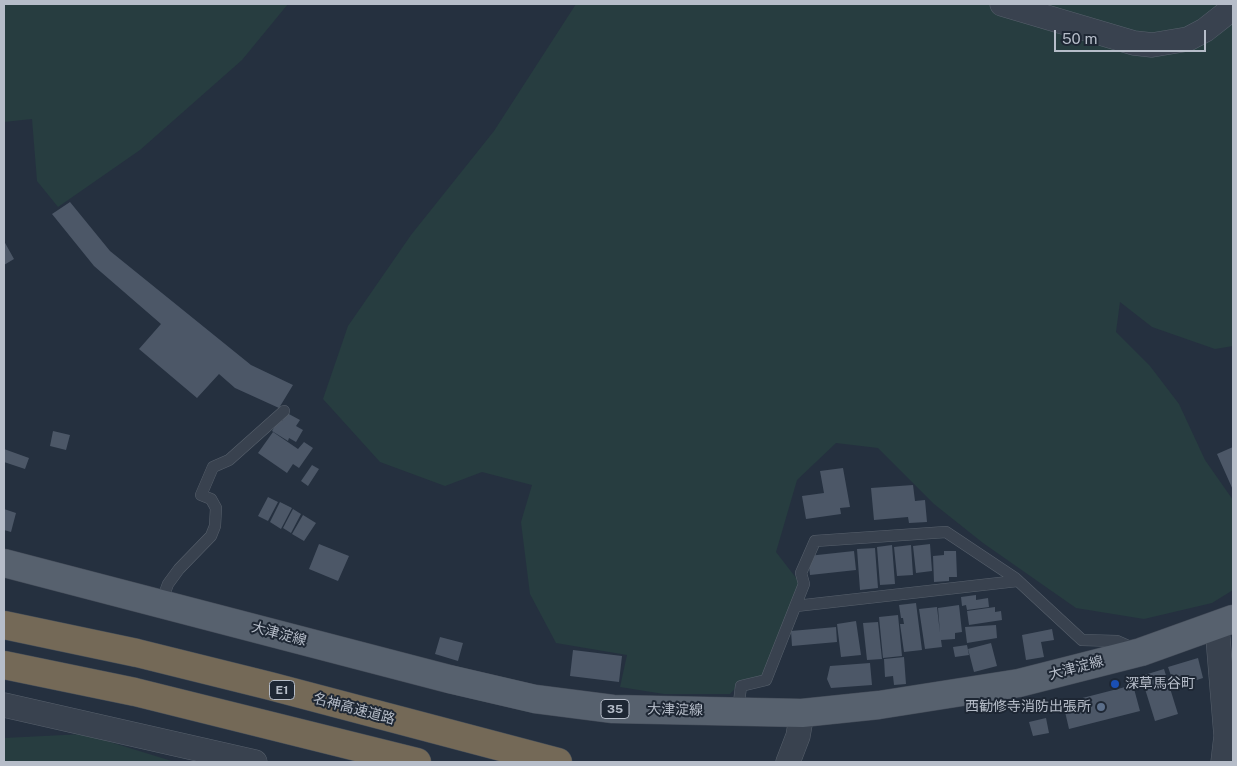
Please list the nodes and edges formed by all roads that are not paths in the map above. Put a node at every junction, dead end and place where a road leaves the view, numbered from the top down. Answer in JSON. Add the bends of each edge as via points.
{"nodes":[{"id":1,"x":1002,"y":4,"type":"edge"},
{"id":2,"x":1233,"y":8,"type":"edge"},
{"id":3,"x":284,"y":411,"type":"dead end"},
{"id":4,"x":4,"y":563,"type":"edge"},
{"id":5,"x":1017,"y":581,"type":"junction"},
{"id":6,"x":160,"y":603,"type":"junction"},
{"id":7,"x":796,"y":606,"type":"junction"},
{"id":8,"x":1225,"y":622,"type":"edge"},
{"id":9,"x":4,"y":624,"type":"edge"},
{"id":10,"x":1141,"y":652,"type":"junction"},
{"id":11,"x":4,"y":665,"type":"edge"},
{"id":12,"x":4,"y":705,"type":"edge"},
{"id":13,"x":738,"y":711,"type":"junction"},
{"id":14,"x":802,"y":713,"type":"junction"},
{"id":15,"x":1230,"y":738,"type":"edge"},
{"id":16,"x":254,"y":762,"type":"edge"},
{"id":17,"x":417,"y":762,"type":"edge"},
{"id":18,"x":558,"y":762,"type":"edge"},
{"id":19,"x":788,"y":762,"type":"edge"},
{"id":20,"x":1223,"y":762,"type":"edge"}],
"edges":[{"from":1,"to":2,"type":"street","via":[[1134,43],[1152,45],[1188,39]]},
{"from":3,"to":6,"type":"lane","via":[[229,460],[213,467],[202,496],[211,499],[216,508],[215,526],[211,536],[168,584]]},
{"from":4,"to":6,"type":"main road","name":"大津淀線","number":"35"},
{"from":5,"to":7,"type":"lane"},
{"from":5,"to":7,"type":"lane","via":[[946,532],[815,541],[801,573],[804,584]]},
{"from":5,"to":10,"type":"lane","via":[[1082,640],[1117,641]]},
{"from":6,"to":13,"type":"main road","name":"大津淀線","number":"35","via":[[535,699],[613,709]]},
{"from":7,"to":13,"type":"lane","via":[[766,680],[741,686]]},
{"from":8,"to":10,"type":"main road","name":"大津淀線","number":"35"},
{"from":8,"to":15,"type":"street"},
{"from":9,"to":18,"type":"highway","name":"名神高速道路","number":"E1","via":[[232,677]]},
{"from":10,"to":14,"type":"main road","name":"大津淀線","number":"35","via":[[1019,683],[879,706]]},
{"from":11,"to":17,"type":"highway","via":[[135,692]]},
{"from":12,"to":16,"type":"street"},
{"from":13,"to":14,"type":"main road","name":"大津淀線","number":"35"},
{"from":14,"to":19,"type":"street"},
{"from":15,"to":20,"type":"street"}]}
